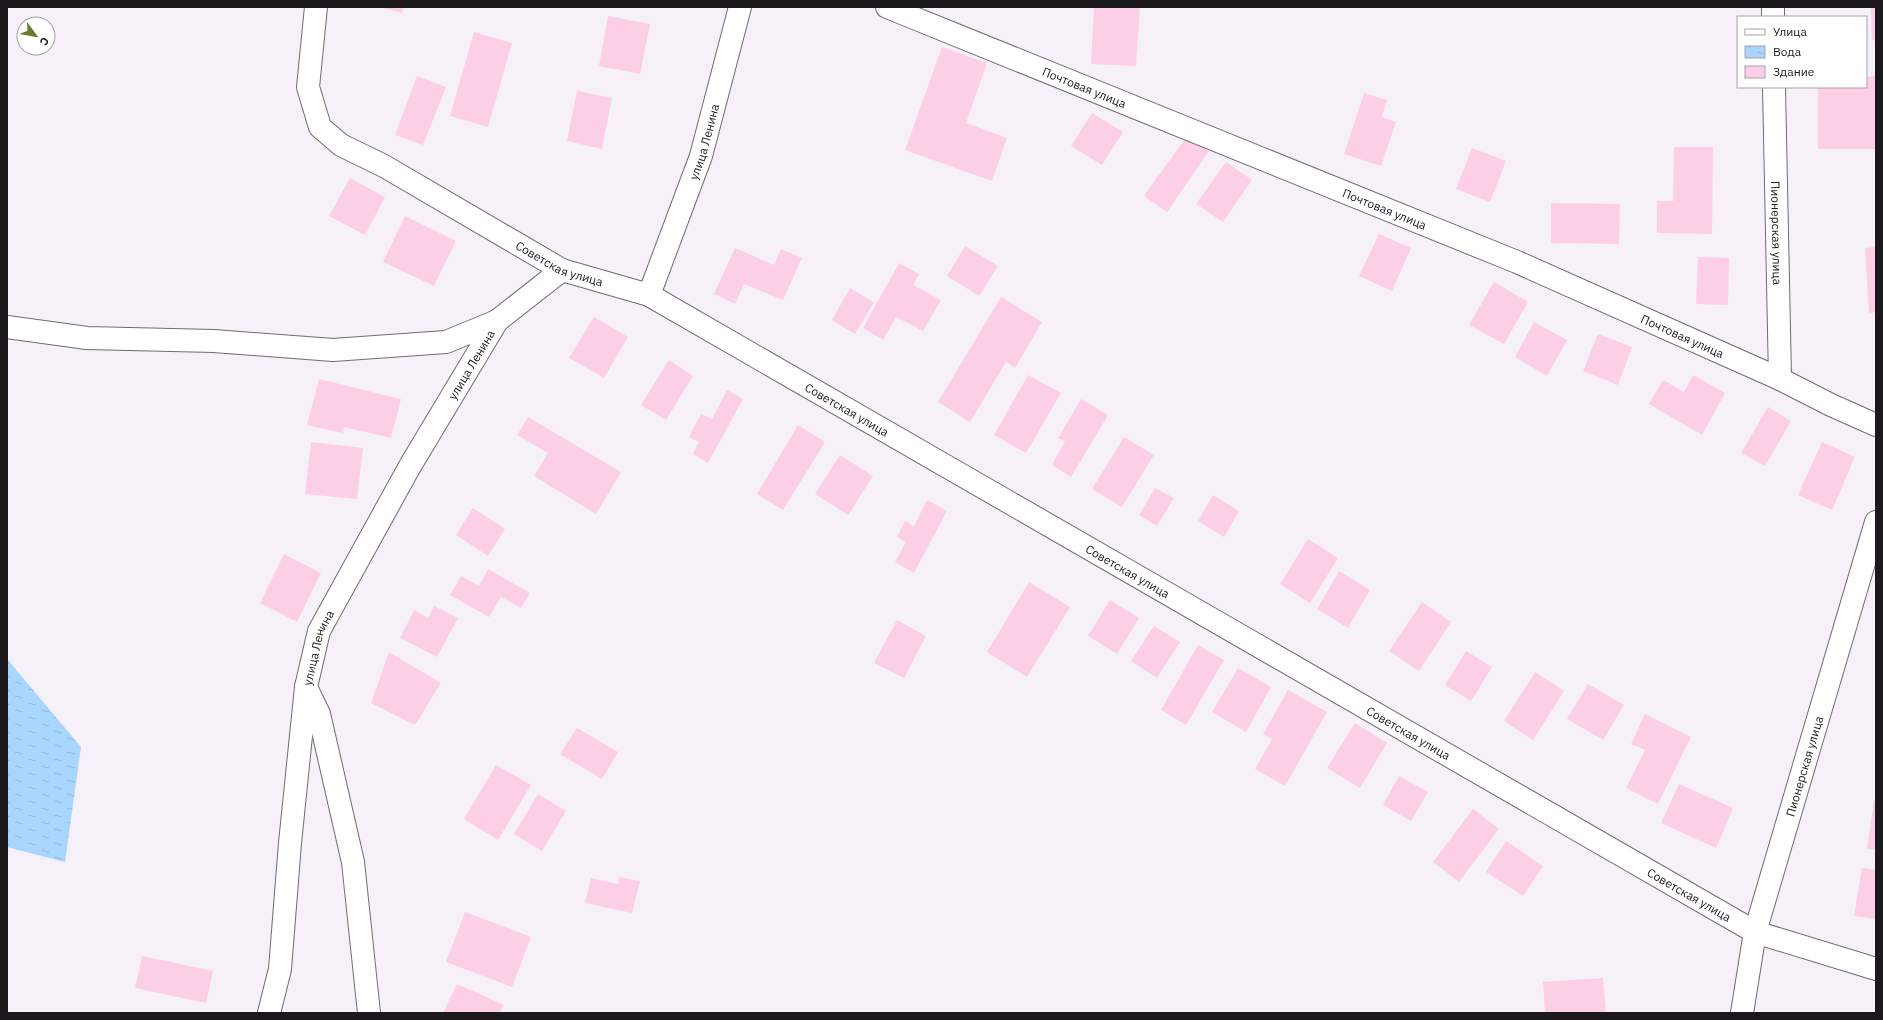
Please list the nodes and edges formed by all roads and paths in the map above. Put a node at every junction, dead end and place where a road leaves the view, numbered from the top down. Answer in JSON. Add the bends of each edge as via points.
{"nodes":[{"id":1,"x":316,"y":7,"type":"edge"},
{"id":2,"x":740,"y":7,"type":"edge"},
{"id":3,"x":887,"y":7,"type":"edge"},
{"id":4,"x":1774,"y":88,"type":"edge"},
{"id":5,"x":562,"y":270,"type":"junction"},
{"id":6,"x":648,"y":295,"type":"junction"},
{"id":7,"x":497,"y":321,"type":"junction"},
{"id":8,"x":7,"y":327,"type":"edge"},
{"id":9,"x":1780,"y":379,"type":"junction"},
{"id":10,"x":1876,"y":425,"type":"edge"},
{"id":11,"x":1876,"y":522,"type":"edge"},
{"id":12,"x":306,"y":687,"type":"junction"},
{"id":13,"x":1756,"y":932,"type":"junction"},
{"id":14,"x":1876,"y":969,"type":"edge"},
{"id":15,"x":269,"y":1013,"type":"edge"},
{"id":16,"x":369,"y":1013,"type":"edge"},
{"id":17,"x":1742,"y":1013,"type":"edge"}],
"edges":[{"from":1,"to":5,"type":"street","name":"Советская улица","via":[[308,87],[320,127],[341,145],[384,166]]},
{"from":2,"to":6,"type":"street","name":"улица Ленина","via":[[701,156]]},
{"from":3,"to":9,"type":"street","name":"Почтовая улица","via":[[1517,262]]},
{"from":4,"to":9,"type":"street","name":"Пионерская улица"},
{"from":5,"to":6,"type":"street","name":"Советская улица"},
{"from":5,"to":7,"type":"street"},
{"from":6,"to":13,"type":"street","name":"Советская улица"},
{"from":7,"to":8,"type":"street","via":[[446,342],[333,350],[214,341],[87,338]]},
{"from":7,"to":12,"type":"street","name":"улица Ленина","via":[[410,466],[319,631]]},
{"from":9,"to":10,"type":"street","name":"Почтовая улица","via":[[1831,406]]},
{"from":11,"to":13,"type":"street","name":"Пионерская улица"},
{"from":12,"to":15,"type":"street","via":[[280,969]]},
{"from":12,"to":16,"type":"street","name":"улица Ленина","via":[[319,714],[353,862]]},
{"from":13,"to":14,"type":"street","name":"Советская улица"},
{"from":13,"to":17,"type":"street","name":"Пионерская улица"}]}
